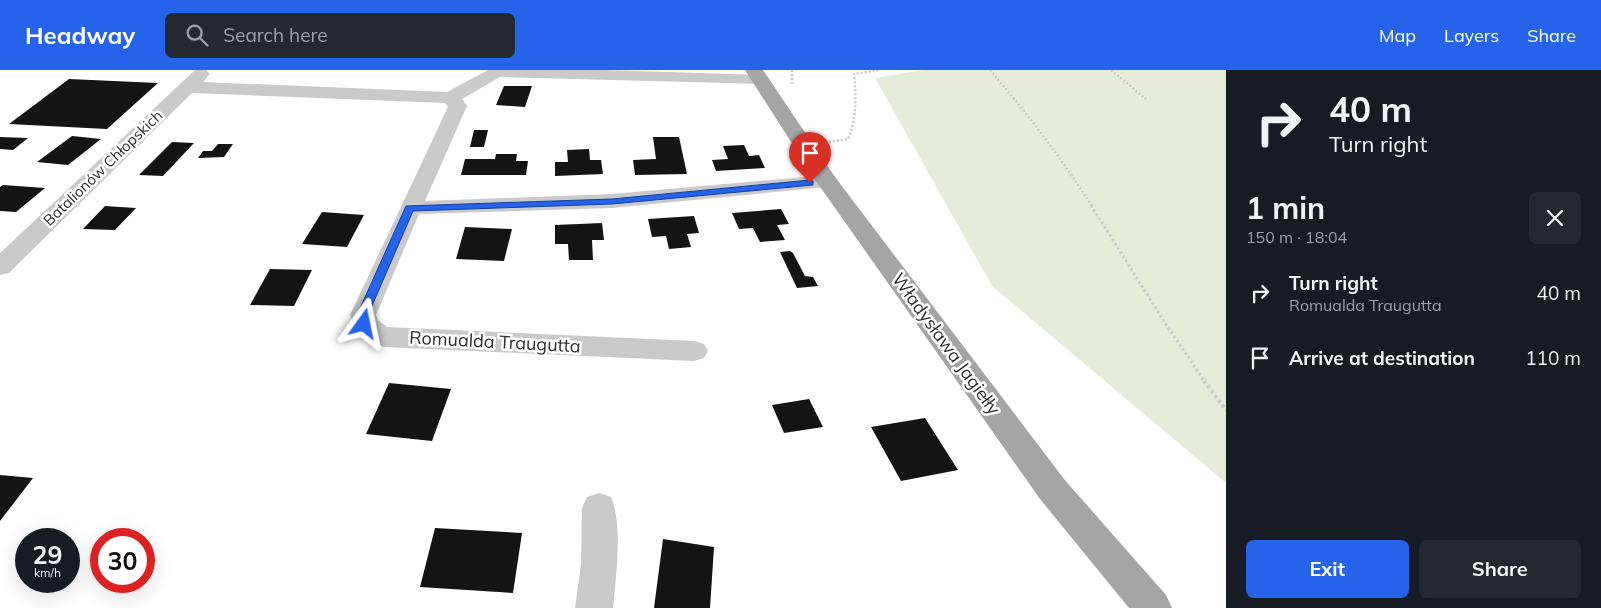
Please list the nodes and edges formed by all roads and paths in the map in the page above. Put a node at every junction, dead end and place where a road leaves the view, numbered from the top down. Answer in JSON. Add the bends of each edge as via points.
{"nodes":[{"id":1,"x":205,"y":70,"type":"edge"},
{"id":2,"x":792,"y":70,"type":"edge"},
{"id":3,"x":880,"y":70,"type":"edge"},
{"id":4,"x":990,"y":70,"type":"edge"},
{"id":5,"x":1111,"y":70,"type":"edge"},
{"id":6,"x":496,"y":71,"type":"edge"},
{"id":7,"x":758,"y":75,"type":"edge"},
{"id":8,"x":188,"y":87,"type":"junction"},
{"id":9,"x":792,"y":89,"type":"dead end"},
{"id":10,"x":450,"y":98,"type":"junction"},
{"id":11,"x":1146,"y":99,"type":"dead end"},
{"id":12,"x":822,"y":140,"type":"dead end"},
{"id":13,"x":827,"y":181,"type":"junction"},
{"id":14,"x":410,"y":208,"type":"junction"},
{"id":15,"x":0,"y":267,"type":"edge"},
{"id":16,"x":694,"y":351,"type":"dead end"},
{"id":17,"x":1226,"y":410,"type":"edge"},
{"id":18,"x":599,"y":508,"type":"dead end"},
{"id":19,"x":594,"y":608,"type":"edge"},
{"id":20,"x":1153,"y":608,"type":"edge"}],
"edges":[{"from":1,"to":8,"type":"street","name":"Batalionów Chłopskich"},
{"from":2,"to":9,"type":"path"},
{"from":3,"to":12,"type":"path","via":[[854,74],[857,102],[848,139]]},
{"from":4,"to":17,"type":"path","via":[[1022,105],[1072,176],[1200,377]]},
{"from":5,"to":11,"type":"path"},
{"from":6,"to":7,"type":"street"},
{"from":6,"to":10,"type":"street"},
{"from":7,"to":13,"type":"main road","name":"Władysława Jagiełły"},
{"from":8,"to":10,"type":"street"},
{"from":8,"to":15,"type":"street","name":"Batalionów Chłopskich"},
{"from":10,"to":14,"type":"street","via":[[458,106]]},
{"from":13,"to":14,"type":"street","via":[[612,201]]},
{"from":13,"to":20,"type":"main road","name":"Władysława Jagiełły","via":[[1052,489]]},
{"from":14,"to":16,"type":"street","name":"Romualda Traugutta","via":[[363,315],[364,324],[372,332],[384,338]]},
{"from":18,"to":19,"type":"street","via":[[599,564]]}]}
